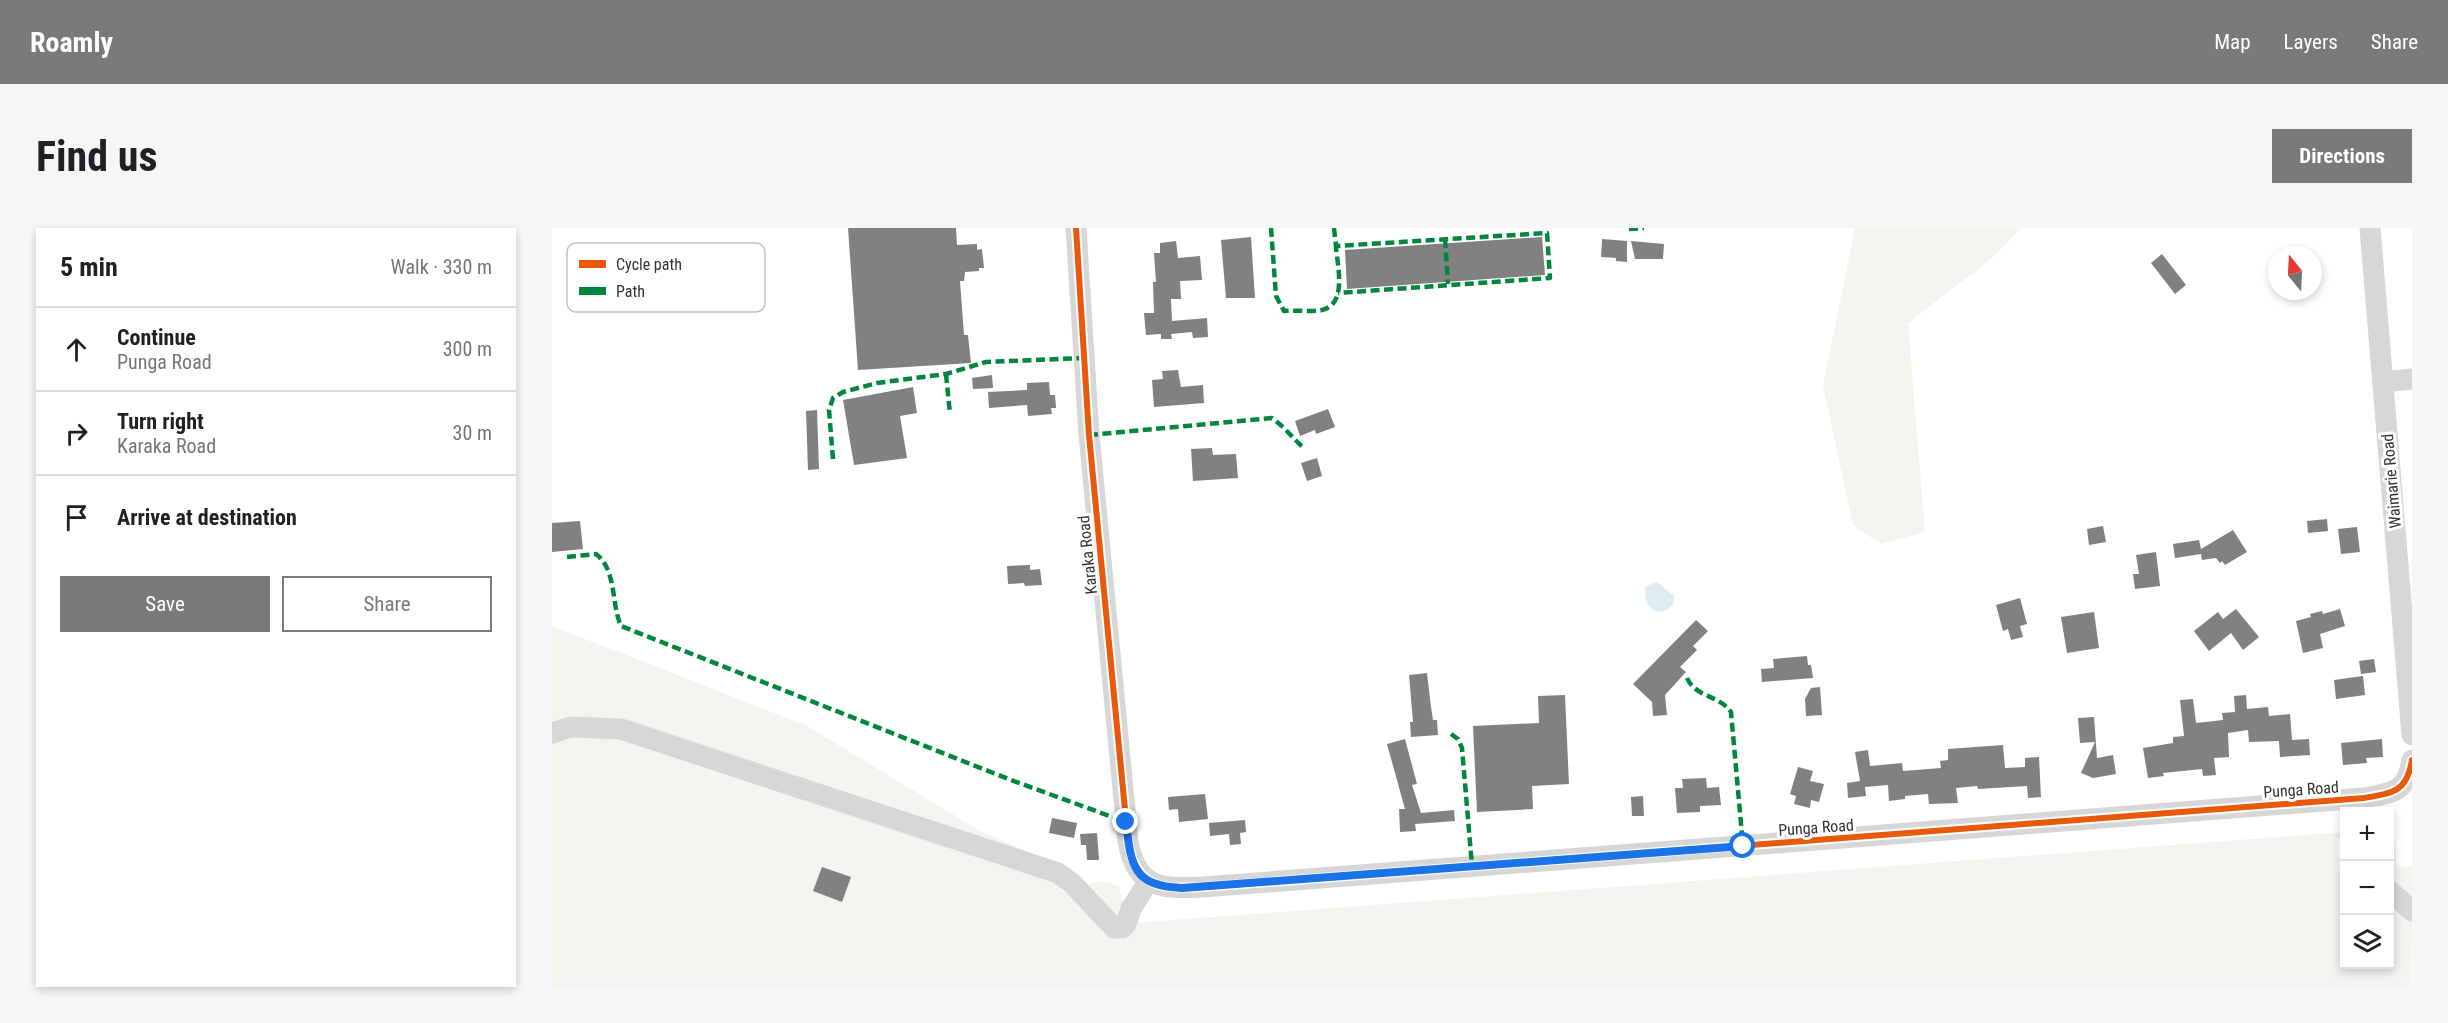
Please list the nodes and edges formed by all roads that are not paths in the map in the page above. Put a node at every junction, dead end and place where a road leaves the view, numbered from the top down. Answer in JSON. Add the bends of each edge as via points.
{"nodes":[{"id":1,"x":1076,"y":228,"type":"edge"},
{"id":2,"x":2370,"y":228,"type":"edge"},
{"id":3,"x":2412,"y":380,"type":"edge"},
{"id":4,"x":2383,"y":382,"type":"junction"},
{"id":5,"x":552,"y":733,"type":"edge"},
{"id":6,"x":2412,"y":735,"type":"edge"},
{"id":7,"x":2409,"y":778,"type":"edge"},
{"id":8,"x":1145,"y":879,"type":"junction"},
{"id":9,"x":2394,"y":895,"type":"edge"},
{"id":10,"x":2412,"y":912,"type":"edge"}],
"edges":[{"from":1,"to":8,"type":"street","name":"Karaka Road","via":[[1089,435],[1128,841],[1133,864]]},
{"from":2,"to":4,"type":"street","name":"Waimarie Road"},
{"from":3,"to":4,"type":"street"},
{"from":4,"to":6,"type":"street","name":"Waimarie Road"},
{"from":5,"to":8,"type":"street","via":[[571,727],[621,729],[1058,873],[1072,882],[1114,928],[1126,924]]},
{"from":7,"to":8,"type":"street","name":"Punga Road","via":[[2386,794],[2364,798],[1203,887],[1167,888]]},
{"from":9,"to":10,"type":"street"}]}
